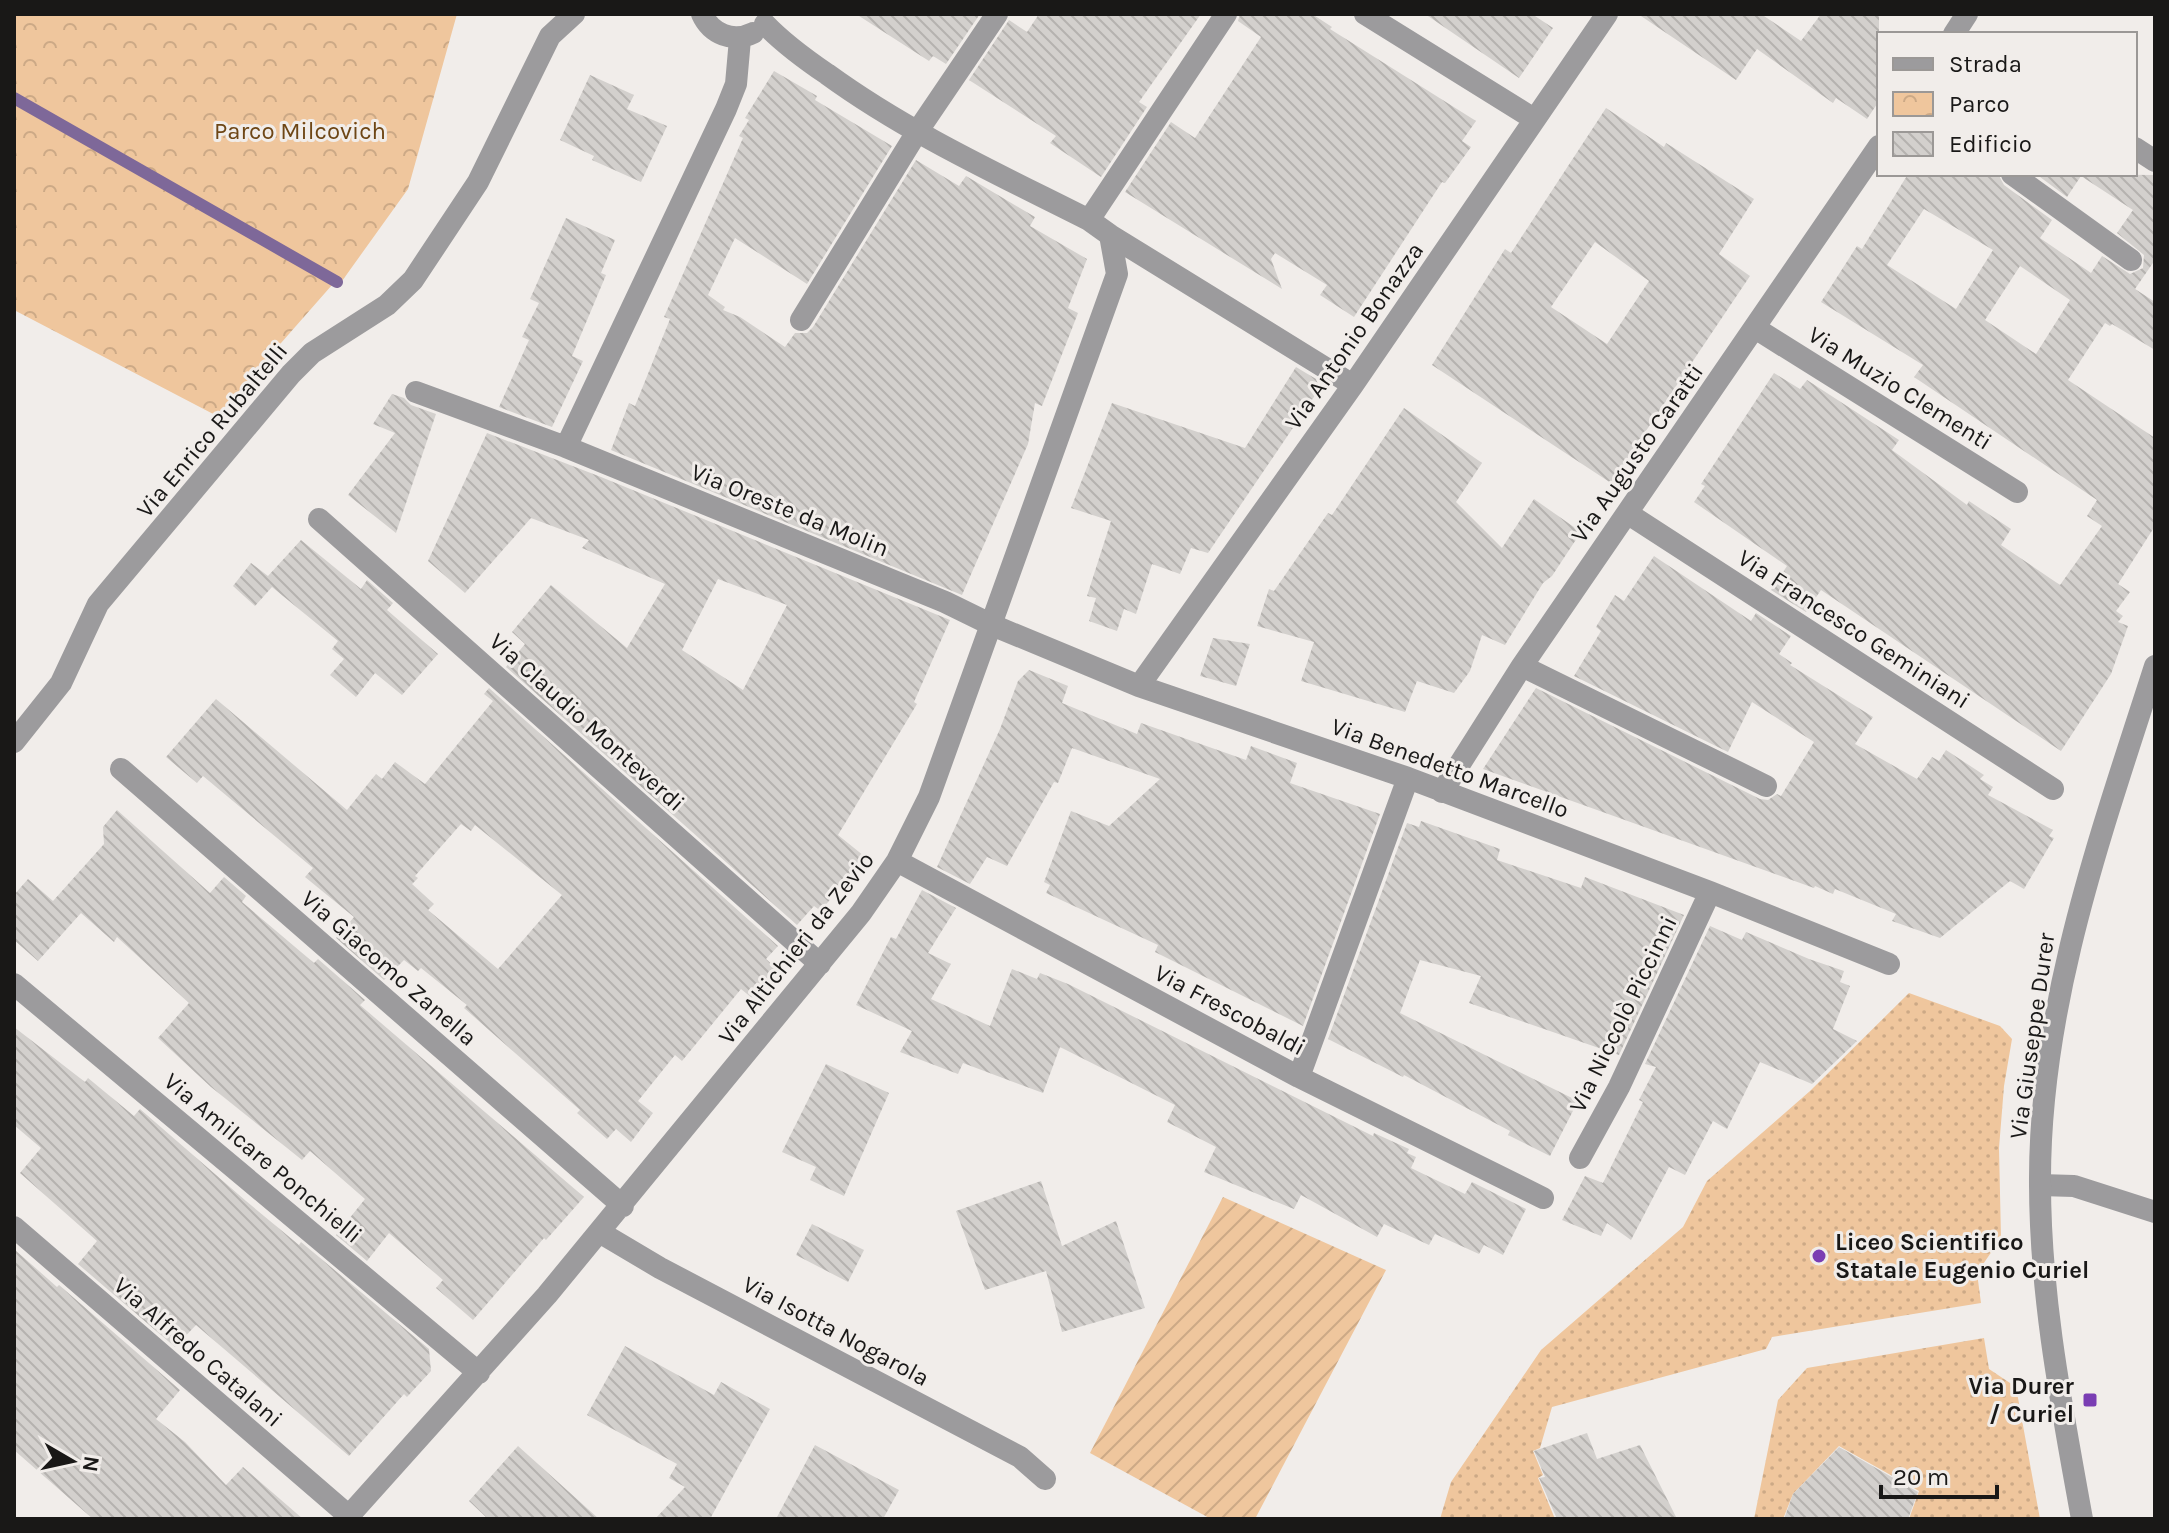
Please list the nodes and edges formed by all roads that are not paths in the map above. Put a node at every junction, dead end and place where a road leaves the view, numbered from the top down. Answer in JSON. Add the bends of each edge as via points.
{"nodes":[{"id":1,"x":574,"y":14,"type":"edge"},
{"id":2,"x":702,"y":14,"type":"edge"},
{"id":3,"x":997,"y":14,"type":"edge"},
{"id":4,"x":1226,"y":14,"type":"edge"},
{"id":5,"x":1365,"y":14,"type":"edge"},
{"id":6,"x":1607,"y":14,"type":"edge"},
{"id":7,"x":768,"y":19,"type":"edge"},
{"id":8,"x":740,"y":39,"type":"junction"},
{"id":9,"x":1534,"y":119,"type":"junction"},
{"id":10,"x":917,"y":132,"type":"junction"},
{"id":11,"x":1877,"y":149,"type":"edge"},
{"id":12,"x":2137,"y":149,"type":"edge"},
{"id":13,"x":2155,"y":161,"type":"edge"},
{"id":14,"x":2015,"y":176,"type":"edge"},
{"id":15,"x":1089,"y":220,"type":"junction"},
{"id":16,"x":1110,"y":235,"type":"junction"},
{"id":17,"x":2131,"y":260,"type":"dead end"},
{"id":18,"x":801,"y":320,"type":"dead end"},
{"id":19,"x":1755,"y":328,"type":"junction"},
{"id":20,"x":1353,"y":385,"type":"junction"},
{"id":21,"x":416,"y":392,"type":"dead end"},
{"id":22,"x":566,"y":447,"type":"junction"},
{"id":23,"x":2017,"y":492,"type":"dead end"},
{"id":24,"x":1627,"y":513,"type":"junction"},
{"id":25,"x":319,"y":519,"type":"dead end"},
{"id":26,"x":992,"y":625,"type":"junction"},
{"id":27,"x":1522,"y":666,"type":"junction"},
{"id":28,"x":2155,"y":666,"type":"edge"},
{"id":29,"x":1139,"y":686,"type":"junction"},
{"id":30,"x":14,"y":742,"type":"edge"},
{"id":31,"x":121,"y":769,"type":"dead end"},
{"id":32,"x":1408,"y":778,"type":"junction"},
{"id":33,"x":1766,"y":786,"type":"dead end"},
{"id":34,"x":2053,"y":789,"type":"dead end"},
{"id":35,"x":1442,"y":792,"type":"junction"},
{"id":36,"x":897,"y":861,"type":"junction"},
{"id":37,"x":1710,"y":892,"type":"junction"},
{"id":38,"x":820,"y":964,"type":"junction"},
{"id":39,"x":1889,"y":964,"type":"dead end"},
{"id":40,"x":14,"y":984,"type":"edge"},
{"id":41,"x":1299,"y":1077,"type":"junction"},
{"id":42,"x":1580,"y":1158,"type":"dead end"},
{"id":43,"x":2040,"y":1185,"type":"junction"},
{"id":44,"x":1543,"y":1198,"type":"dead end"},
{"id":45,"x":623,"y":1206,"type":"junction"},
{"id":46,"x":2155,"y":1212,"type":"edge"},
{"id":47,"x":14,"y":1227,"type":"edge"},
{"id":48,"x":601,"y":1233,"type":"junction"},
{"id":49,"x":479,"y":1373,"type":"junction"},
{"id":50,"x":1045,"y":1479,"type":"dead end"},
{"id":51,"x":348,"y":1517,"type":"edge"},
{"id":52,"x":2082,"y":1519,"type":"edge"}],
"edges":[{"from":1,"to":30,"type":"street","name":"Via Enrico Rubaltelli","via":[[550,36],[478,182],[413,280],[291,374],[98,604],[61,683]]},
{"from":2,"to":8,"type":"street","via":[[712,29]]},
{"from":3,"to":10,"type":"street"},
{"from":4,"to":15,"type":"street"},
{"from":5,"to":9,"type":"street"},
{"from":6,"to":9,"type":"street","name":"Via Antonio Bonazza"},
{"from":7,"to":8,"type":"street","via":[[757,32]]},
{"from":7,"to":10,"type":"street","via":[[781,41]]},
{"from":8,"to":22,"type":"street","via":[[736,84],[726,109]]},
{"from":9,"to":20,"type":"street","name":"Via Antonio Bonazza"},
{"from":10,"to":15,"type":"street"},
{"from":10,"to":18,"type":"street"},
{"from":11,"to":19,"type":"street","name":"Via Augusto Caratti"},
{"from":12,"to":13,"type":"street"},
{"from":14,"to":17,"type":"street"},
{"from":15,"to":16,"type":"street"},
{"from":16,"to":20,"type":"street"},
{"from":16,"to":26,"type":"street","name":"Via Altichieri da Zevio","via":[[1117,274]]},
{"from":19,"to":23,"type":"street","name":"Via Muzio Clementi"},
{"from":19,"to":24,"type":"street","name":"Via Augusto Caratti"},
{"from":20,"to":29,"type":"street","name":"Via Antonio Bonazza"},
{"from":21,"to":22,"type":"street","name":"Via Oreste da Molin"},
{"from":22,"to":26,"type":"street","name":"Via Oreste da Molin"},
{"from":24,"to":27,"type":"street","name":"Via Augusto Caratti"},
{"from":24,"to":34,"type":"street","name":"Via Francesco Geminiani"},
{"from":25,"to":38,"type":"street","name":"Via Claudio Monteverdi"},
{"from":26,"to":29,"type":"street","name":"Via Benedetto Marcello"},
{"from":26,"to":36,"type":"street","name":"Via Altichieri da Zevio","via":[[929,797]]},
{"from":27,"to":33,"type":"street"},
{"from":27,"to":35,"type":"street","name":"Via Augusto Caratti"},
{"from":28,"to":43,"type":"street","name":"Via Giuseppe Durer","via":[[2076,922],[2054,1029]]},
{"from":29,"to":32,"type":"street","name":"Via Benedetto Marcello"},
{"from":31,"to":45,"type":"street","name":"Via Giacomo Zanella"},
{"from":32,"to":35,"type":"street","name":"Via Benedetto Marcello"},
{"from":32,"to":41,"type":"street"},
{"from":35,"to":37,"type":"street","name":"Via Benedetto Marcello"},
{"from":36,"to":38,"type":"street","name":"Via Altichieri da Zevio"},
{"from":36,"to":41,"type":"street","name":"Via Frescobaldi"},
{"from":37,"to":39,"type":"street","name":"Via Benedetto Marcello"},
{"from":37,"to":42,"type":"street","name":"Via Niccolò Piccinni"},
{"from":38,"to":45,"type":"street","name":"Via Altichieri da Zevio"},
{"from":40,"to":49,"type":"street","name":"Via Amilcare Ponchielli"},
{"from":41,"to":44,"type":"street","name":"Via Frescobaldi"},
{"from":43,"to":46,"type":"street","via":[[2074,1186]]},
{"from":43,"to":52,"type":"street","name":"Via Giuseppe Durer","via":[[2052,1349]]},
{"from":45,"to":48,"type":"street","name":"Via Altichieri da Zevio"},
{"from":47,"to":51,"type":"street","name":"Via Alfredo Catalani"},
{"from":48,"to":49,"type":"street","name":"Via Altichieri da Zevio"},
{"from":48,"to":50,"type":"street","name":"Via Isotta Nogarola","via":[[1020,1457]]},
{"from":49,"to":51,"type":"street","name":"Via Altichieri da Zevio"}]}
